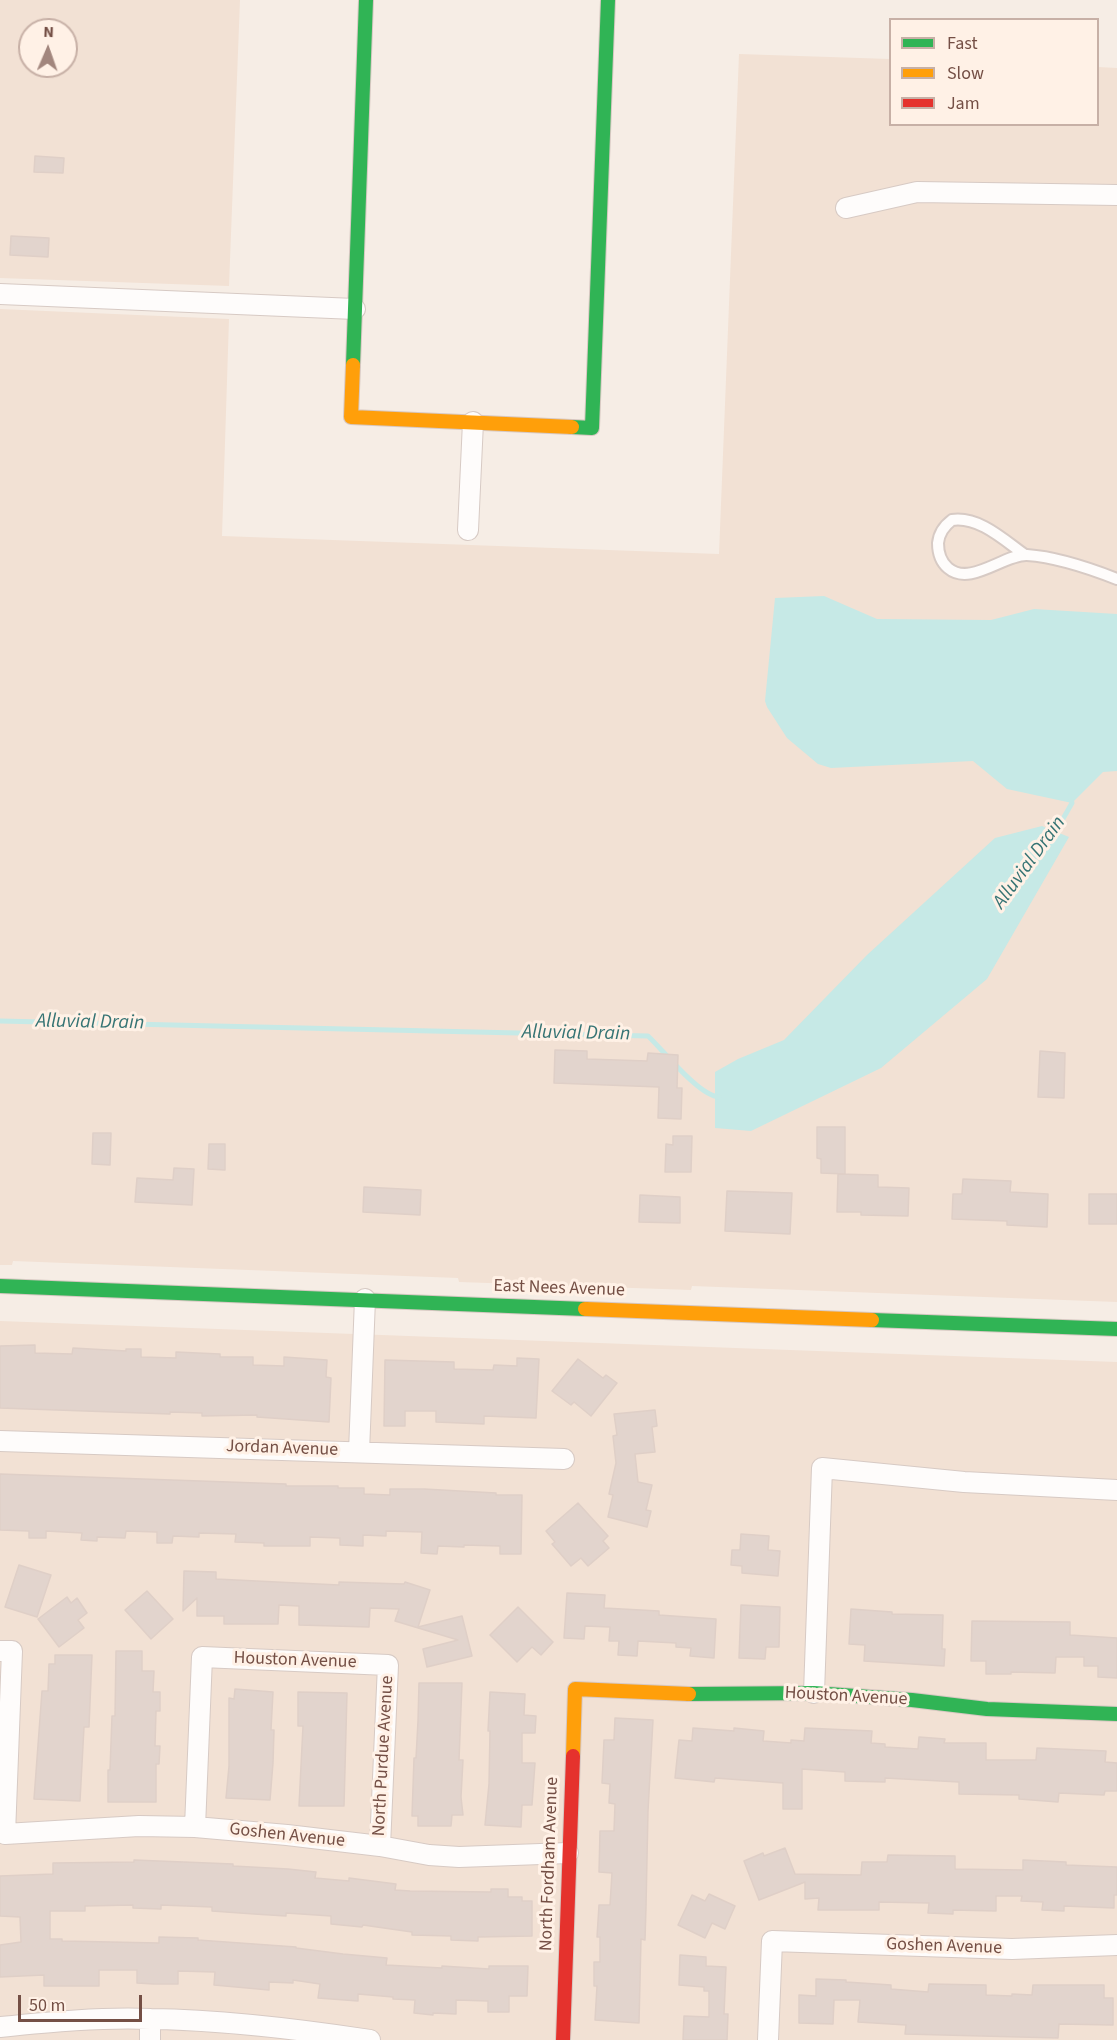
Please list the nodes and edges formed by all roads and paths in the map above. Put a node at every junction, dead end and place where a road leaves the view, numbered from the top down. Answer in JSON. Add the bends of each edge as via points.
{"nodes":[{"id":1,"x":366,"y":0,"type":"edge"},
{"id":2,"x":608,"y":0,"type":"edge"},
{"id":3,"x":1117,"y":195,"type":"edge"},
{"id":4,"x":846,"y":208,"type":"dead end"},
{"id":5,"x":0,"y":294,"type":"edge"},
{"id":6,"x":355,"y":309,"type":"junction"},
{"id":7,"x":472,"y":422,"type":"junction"},
{"id":8,"x":468,"y":530,"type":"dead end"},
{"id":9,"x":1025,"y":555,"type":"junction"},
{"id":10,"x":1117,"y":579,"type":"edge"},
{"id":11,"x":0,"y":1286,"type":"edge"},
{"id":12,"x":365,"y":1299,"type":"junction"},
{"id":13,"x":1117,"y":1329,"type":"edge"},
{"id":14,"x":0,"y":1441,"type":"edge"},
{"id":15,"x":359,"y":1452,"type":"junction"},
{"id":16,"x":564,"y":1459,"type":"dead end"},
{"id":17,"x":1117,"y":1490,"type":"edge"},
{"id":18,"x":6,"y":1651,"type":"edge"},
{"id":19,"x":388,"y":1665,"type":"joint"},
{"id":20,"x":576,"y":1689,"type":"joint"},
{"id":21,"x":814,"y":1693,"type":"junction"},
{"id":22,"x":1117,"y":1714,"type":"edge"},
{"id":23,"x":195,"y":1827,"type":"junction"},
{"id":24,"x":380,"y":1846,"type":"junction"},
{"id":25,"x":568,"y":1853,"type":"junction"},
{"id":26,"x":1117,"y":1944,"type":"edge"},
{"id":27,"x":150,"y":2019,"type":"junction"},
{"id":28,"x":0,"y":2027,"type":"edge"},
{"id":29,"x":150,"y":2040,"type":"edge"},
{"id":30,"x":370,"y":2040,"type":"edge"},
{"id":31,"x":562,"y":2040,"type":"edge"},
{"id":32,"x":768,"y":2040,"type":"edge"}],
"edges":[{"from":1,"to":6,"type":"street"},
{"from":2,"to":7,"type":"street","via":[[592,428]]},
{"from":3,"to":4,"type":"street","via":[[917,192]]},
{"from":5,"to":6,"type":"street"},
{"from":6,"to":7,"type":"street","via":[[351,417]]},
{"from":7,"to":8,"type":"street"},
{"from":9,"to":9,"type":"lane","via":[[968,519],[952,520],[940,536],[940,556],[953,572],[982,571]]},
{"from":9,"to":10,"type":"lane","via":[[1080,566]]},
{"from":11,"to":12,"type":"street","name":"East Nees Avenue"},
{"from":12,"to":13,"type":"street","name":"East Nees Avenue"},
{"from":12,"to":15,"type":"street"},
{"from":14,"to":15,"type":"street","name":"Jordan Avenue"},
{"from":15,"to":16,"type":"street","name":"Jordan Avenue"},
{"from":17,"to":21,"type":"street","via":[[964,1482],[822,1468]]},
{"from":18,"to":23,"type":"street","name":"Goshen Avenue","via":[[5,1834],[129,1826]]},
{"from":19,"to":23,"type":"street","name":"Houston Avenue","via":[[202,1657]]},
{"from":19,"to":24,"type":"street","name":"North Purdue Avenue"},
{"from":20,"to":21,"type":"street","name":"Houston Avenue","via":[[703,1695]]},
{"from":20,"to":25,"type":"street","name":"North Fordham Avenue"},
{"from":21,"to":22,"type":"street","name":"Houston Avenue","via":[[987,1709]]},
{"from":23,"to":24,"type":"street","name":"Goshen Avenue"},
{"from":24,"to":25,"type":"street","name":"Goshen Avenue","via":[[459,1857]]},
{"from":25,"to":31,"type":"street","name":"North Fordham Avenue"},
{"from":26,"to":32,"type":"street","name":"Goshen Avenue","via":[[1012,1949],[772,1941]]},
{"from":27,"to":28,"type":"street","via":[[56,2021]]},
{"from":27,"to":29,"type":"street"},
{"from":27,"to":30,"type":"street","via":[[244,2024]]}]}
